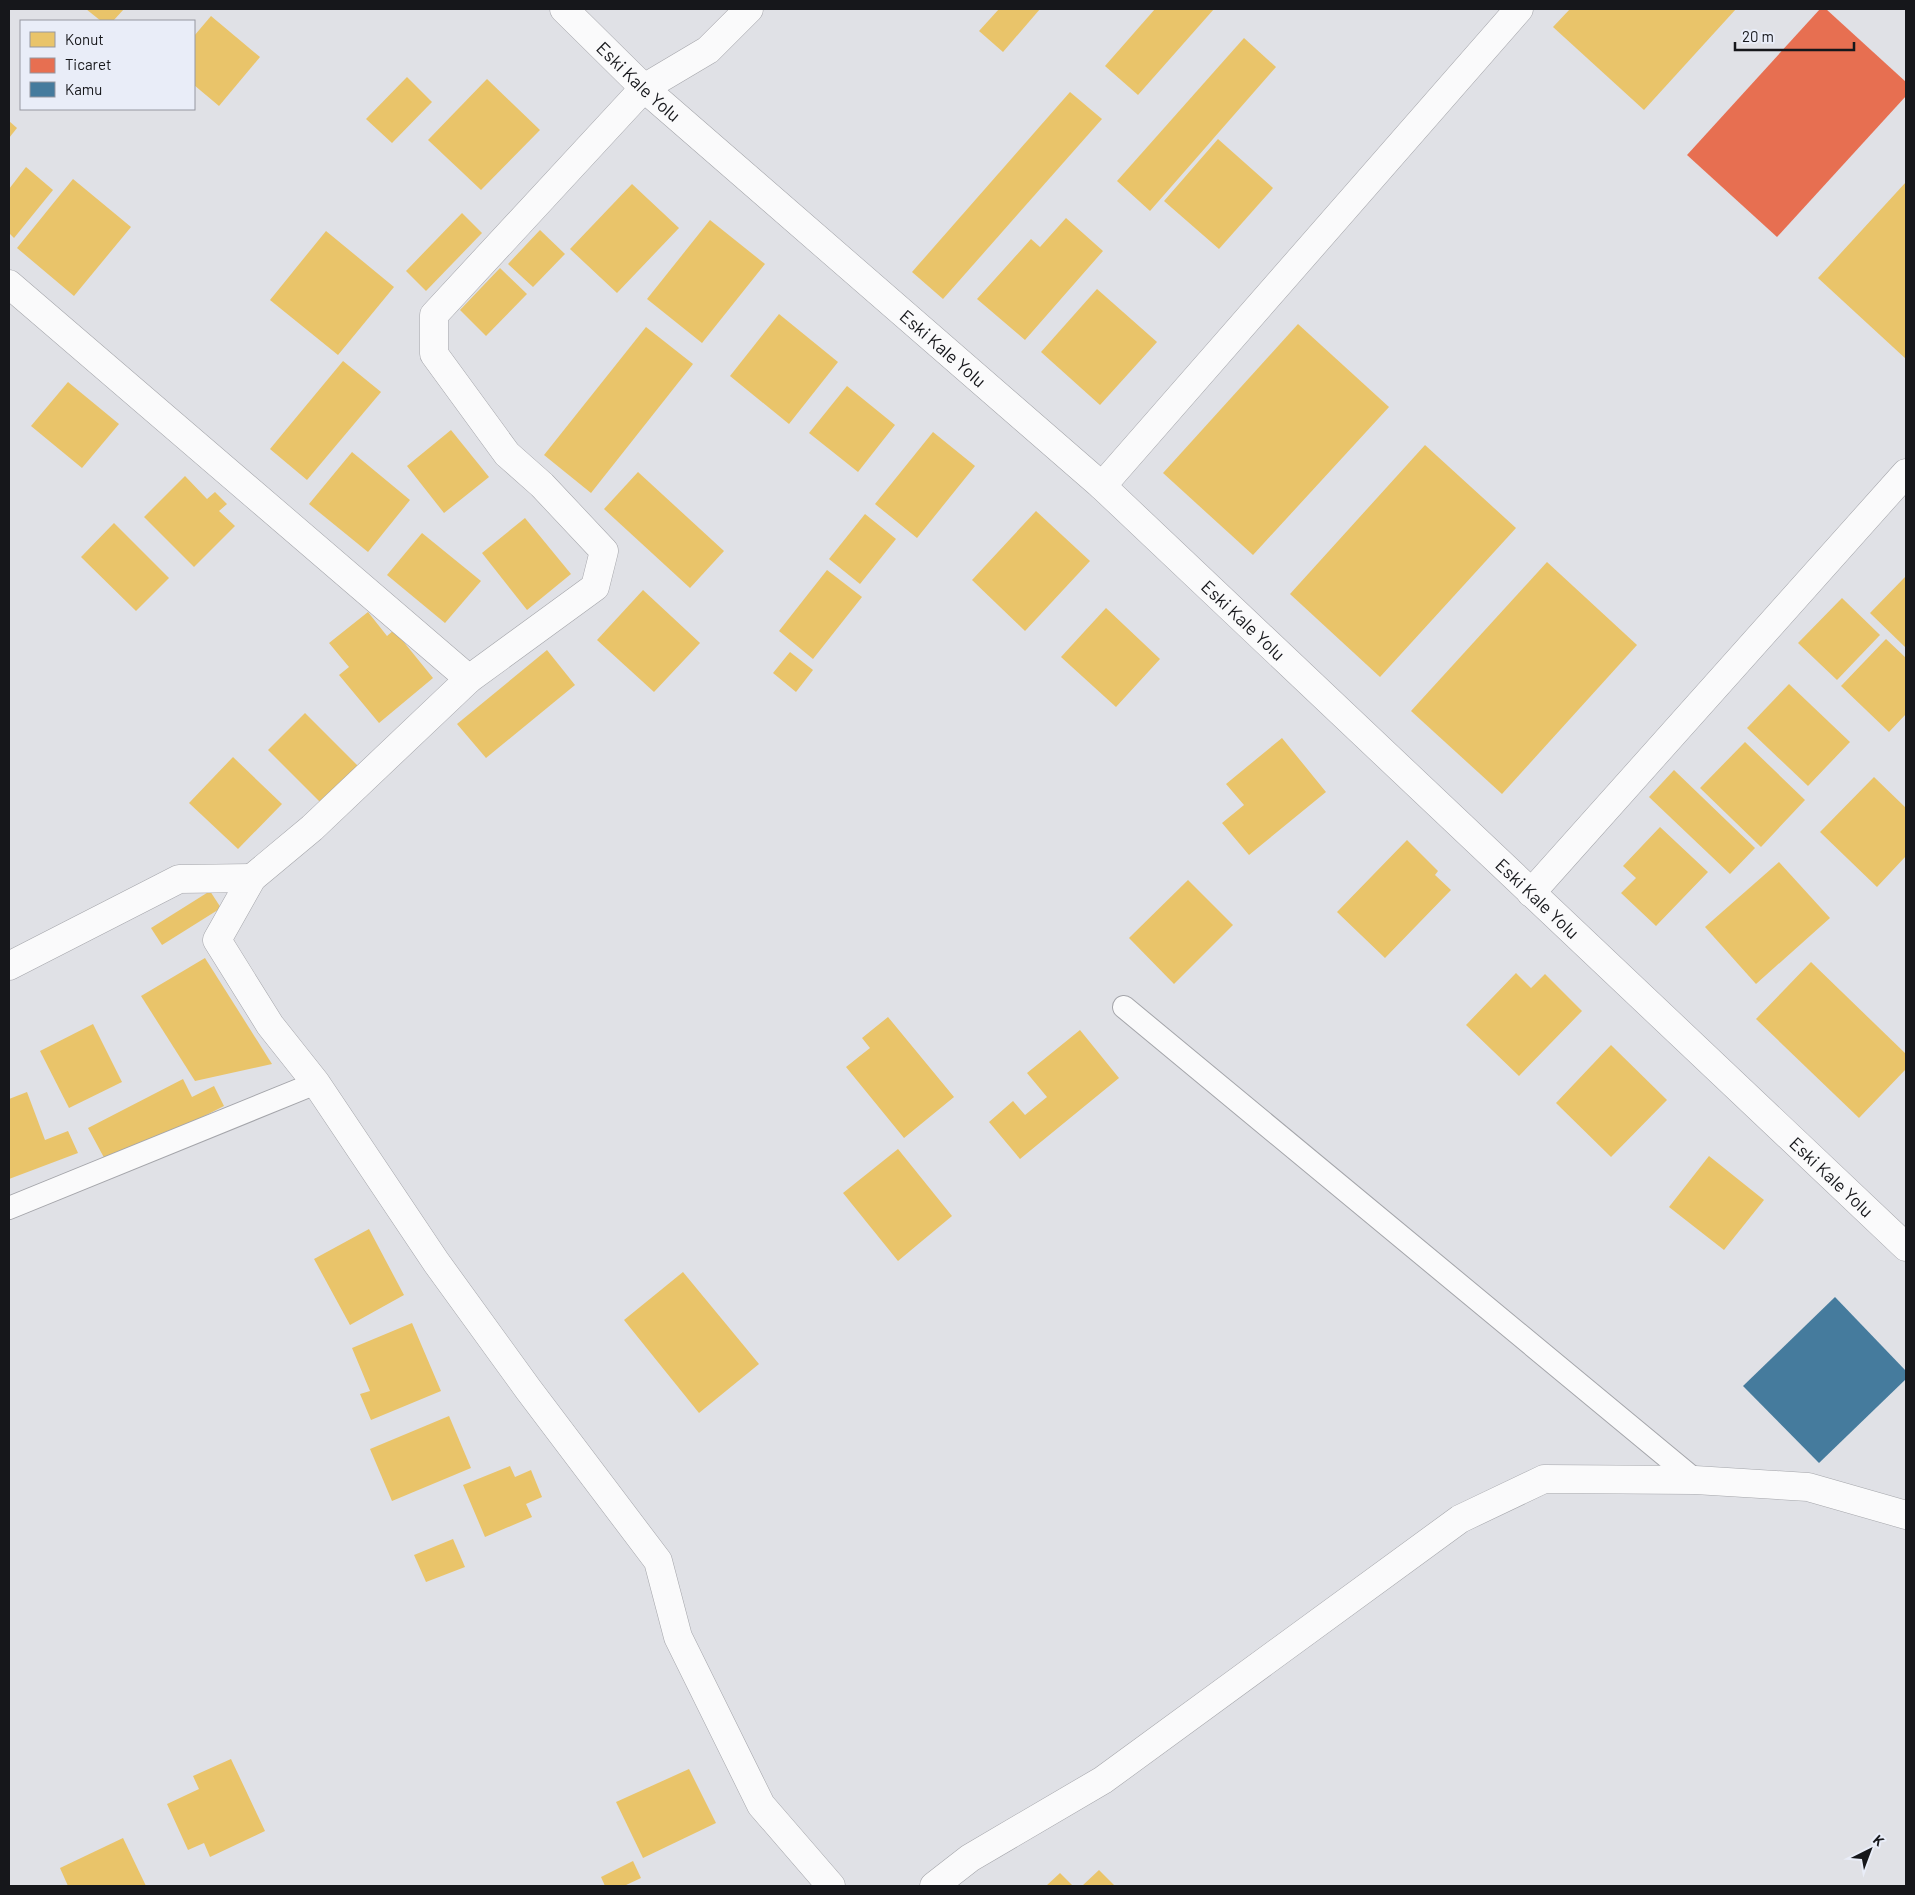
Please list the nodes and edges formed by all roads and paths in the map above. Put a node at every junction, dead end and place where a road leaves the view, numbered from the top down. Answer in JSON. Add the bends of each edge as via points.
{"nodes":[{"id":1,"x":564,"y":9,"type":"edge"},
{"id":2,"x":749,"y":9,"type":"edge"},
{"id":3,"x":1519,"y":9,"type":"edge"},
{"id":4,"x":644,"y":88,"type":"junction"},
{"id":5,"x":9,"y":284,"type":"edge"},
{"id":6,"x":1906,"y":473,"type":"edge"},
{"id":7,"x":1102,"y":486,"type":"junction"},
{"id":8,"x":469,"y":679,"type":"junction"},
{"id":9,"x":252,"y":878,"type":"junction"},
{"id":10,"x":1531,"y":894,"type":"junction"},
{"id":11,"x":9,"y":966,"type":"edge"},
{"id":12,"x":1124,"y":1007,"type":"dead end"},
{"id":13,"x":316,"y":1083,"type":"junction"},
{"id":14,"x":9,"y":1208,"type":"edge"},
{"id":15,"x":1906,"y":1247,"type":"edge"},
{"id":16,"x":1695,"y":1480,"type":"junction"},
{"id":17,"x":1906,"y":1515,"type":"edge"},
{"id":18,"x":831,"y":1886,"type":"edge"},
{"id":19,"x":934,"y":1886,"type":"edge"}],
"edges":[{"from":1,"to":4,"type":"street","name":"Eski Kale Yolu"},
{"from":2,"to":4,"type":"street","via":[[708,50]]},
{"from":3,"to":7,"type":"street"},
{"from":4,"to":7,"type":"street","name":"Eski Kale Yolu"},
{"from":4,"to":8,"type":"street","via":[[434,315],[434,354],[507,454],[604,550],[595,587]]},
{"from":5,"to":8,"type":"street"},
{"from":6,"to":10,"type":"street"},
{"from":7,"to":10,"type":"street","name":"Eski Kale Yolu"},
{"from":8,"to":9,"type":"street","via":[[312,828]]},
{"from":9,"to":11,"type":"street","via":[[180,879]]},
{"from":9,"to":13,"type":"street","via":[[217,940],[270,1025]]},
{"from":10,"to":15,"type":"street","name":"Eski Kale Yolu"},
{"from":12,"to":16,"type":"lane"},
{"from":13,"to":14,"type":"lane"},
{"from":13,"to":18,"type":"street","via":[[436,1262],[658,1561],[678,1637],[760,1804]]},
{"from":16,"to":17,"type":"street","via":[[1808,1487]]},
{"from":16,"to":19,"type":"street","via":[[1544,1479],[1460,1520],[1103,1780],[970,1858]]}]}
